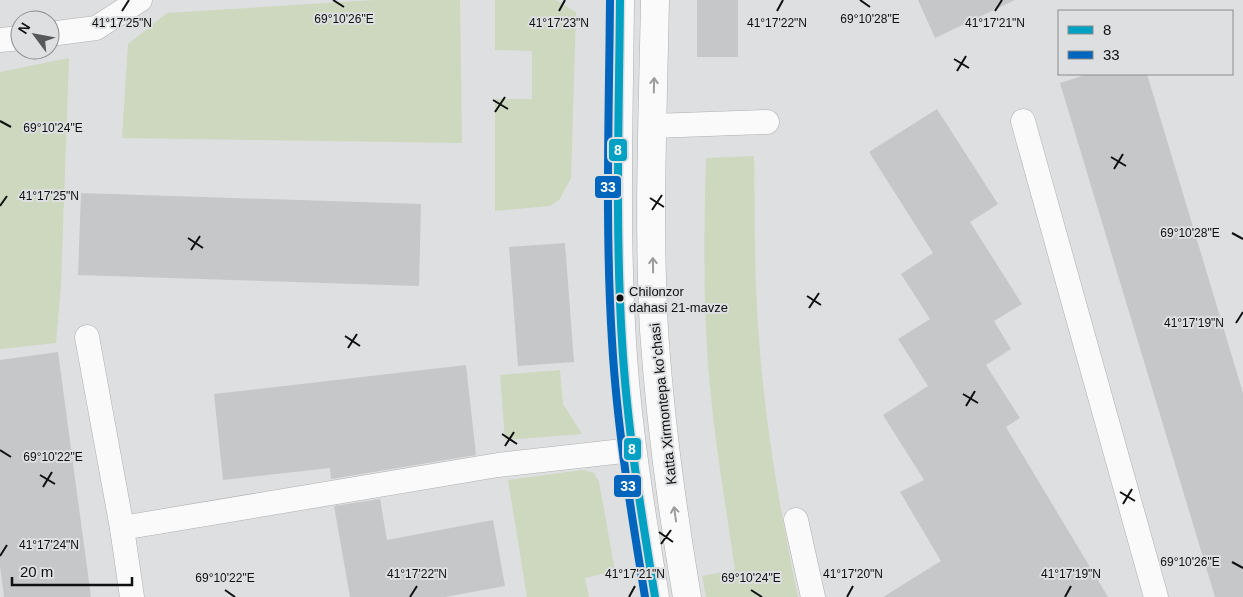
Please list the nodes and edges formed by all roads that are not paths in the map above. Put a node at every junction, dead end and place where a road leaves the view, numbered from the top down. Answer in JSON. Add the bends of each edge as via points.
{"nodes":[{"id":1,"x":140,"y":0,"type":"edge"},
{"id":2,"x":620,"y":0,"type":"edge"},
{"id":3,"x":655,"y":0,"type":"edge"},
{"id":4,"x":60,"y":33,"type":"edge"},
{"id":5,"x":1023,"y":121,"type":"dead end"},
{"id":6,"x":767,"y":122,"type":"dead end"},
{"id":7,"x":653,"y":126,"type":"junction"},
{"id":8,"x":87,"y":337,"type":"dead end"},
{"id":9,"x":632,"y":450,"type":"junction"},
{"id":10,"x":796,"y":520,"type":"dead end"},
{"id":11,"x":122,"y":528,"type":"junction"},
{"id":12,"x":132,"y":597,"type":"edge"},
{"id":13,"x":656,"y":597,"type":"edge"},
{"id":14,"x":687,"y":597,"type":"edge"},
{"id":15,"x":813,"y":597,"type":"edge"},
{"id":16,"x":1156,"y":597,"type":"edge"}],
"edges":[{"from":1,"to":4,"type":"lane","via":[[96,28]]},
{"from":2,"to":9,"type":"main road","via":[[619,244],[622,340]]},
{"from":7,"to":3,"type":"main road","name":"Katta Xirmontepa koʻchasi","one_way":true},
{"from":5,"to":16,"type":"lane"},
{"from":6,"to":7,"type":"lane"},
{"from":14,"to":7,"type":"main road","name":"Katta Xirmontepa koʻchasi","one_way":true,"via":[[658,389],[652,254]]},
{"from":8,"to":11,"type":"lane"},
{"from":9,"to":11,"type":"lane","via":[[498,465]]},
{"from":9,"to":13,"type":"main road"},
{"from":10,"to":15,"type":"lane"},
{"from":11,"to":12,"type":"lane"}]}
